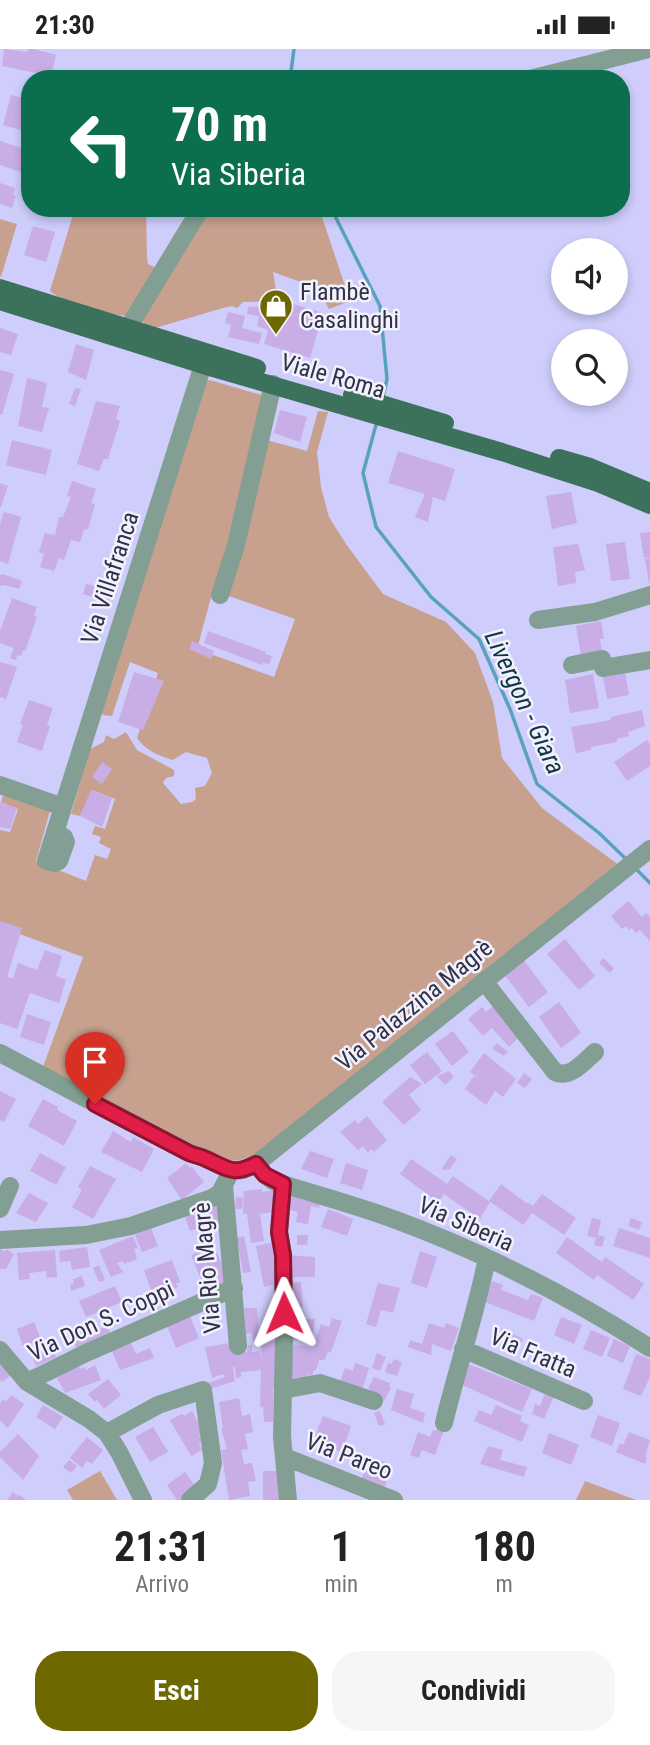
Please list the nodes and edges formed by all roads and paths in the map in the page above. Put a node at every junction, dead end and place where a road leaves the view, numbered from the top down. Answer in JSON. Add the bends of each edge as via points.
{"nodes":[{"id":1,"x":649,"y":49,"type":"edge"},
{"id":2,"x":566,"y":70,"type":"edge"},
{"id":3,"x":196,"y":217,"type":"edge"},
{"id":4,"x":0,"y":288,"type":"edge"},
{"id":5,"x":0,"y":301,"type":"edge"},
{"id":6,"x":126,"y":334,"type":"junction"},
{"id":7,"x":205,"y":358,"type":"junction"},
{"id":8,"x":275,"y":378,"type":"junction"},
{"id":9,"x":470,"y":437,"type":"junction"},
{"id":10,"x":650,"y":492,"type":"edge"},
{"id":11,"x":650,"y":505,"type":"edge"},
{"id":12,"x":220,"y":595,"type":"dead end"},
{"id":13,"x":650,"y":595,"type":"edge"},
{"id":14,"x":538,"y":620,"type":"dead end"},
{"id":15,"x":650,"y":660,"type":"edge"},
{"id":16,"x":572,"y":665,"type":"dead end"},
{"id":17,"x":0,"y":785,"type":"edge"},
{"id":18,"x":63,"y":807,"type":"junction"},
{"id":19,"x":55,"y":832,"type":"dead end"},
{"id":20,"x":650,"y":849,"type":"edge"},
{"id":21,"x":484,"y":981,"type":"junction"},
{"id":22,"x":595,"y":1052,"type":"dead end"},
{"id":23,"x":0,"y":1053,"type":"edge"},
{"id":24,"x":256,"y":1164,"type":"junction"},
{"id":25,"x":228,"y":1179,"type":"junction"},
{"id":26,"x":283,"y":1184,"type":"junction"},
{"id":27,"x":10,"y":1186,"type":"dead end"},
{"id":28,"x":0,"y":1209,"type":"edge"},
{"id":29,"x":0,"y":1240,"type":"edge"},
{"id":30,"x":487,"y":1258,"type":"junction"},
{"id":31,"x":234,"y":1288,"type":"junction"},
{"id":32,"x":238,"y":1346,"type":"dead end"},
{"id":33,"x":463,"y":1349,"type":"junction"},
{"id":34,"x":650,"y":1349,"type":"edge"},
{"id":35,"x":0,"y":1350,"type":"edge"},
{"id":36,"x":27,"y":1382,"type":"junction"},
{"id":37,"x":283,"y":1389,"type":"junction"},
{"id":38,"x":373,"y":1401,"type":"dead end"},
{"id":39,"x":583,"y":1401,"type":"dead end"},
{"id":40,"x":444,"y":1423,"type":"dead end"},
{"id":41,"x":107,"y":1433,"type":"junction"},
{"id":42,"x":285,"y":1457,"type":"junction"},
{"id":43,"x":143,"y":1500,"type":"edge"},
{"id":44,"x":190,"y":1500,"type":"edge"},
{"id":45,"x":288,"y":1500,"type":"edge"},
{"id":46,"x":394,"y":1500,"type":"edge"}],
"edges":[{"from":1,"to":2,"type":"street"},
{"from":3,"to":6,"type":"street"},
{"from":4,"to":6,"type":"main road","name":"Viale Roma"},
{"from":5,"to":6,"type":"main road","name":"Viale Roma"},
{"from":6,"to":7,"type":"main road","name":"Viale Roma"},
{"from":7,"to":8,"type":"main road","name":"Viale Roma"},
{"from":7,"to":18,"type":"street","name":"Via Villafranca"},
{"from":8,"to":9,"type":"main road","name":"Viale Roma"},
{"from":8,"to":12,"type":"street"},
{"from":9,"to":10,"type":"main road","name":"Viale Roma","via":[[590,467]]},
{"from":9,"to":11,"type":"main road","name":"Viale Roma"},
{"from":13,"to":14,"type":"street","via":[[595,612]]},
{"from":15,"to":16,"type":"street","via":[[603,668],[602,659]]},
{"from":17,"to":18,"type":"street"},
{"from":18,"to":19,"type":"street","name":"Via Villafranca"},
{"from":20,"to":21,"type":"street","name":"Via Palazzina Magrè"},
{"from":21,"to":22,"type":"street","via":[[555,1072],[570,1072]]},
{"from":21,"to":24,"type":"street","name":"Via Palazzina Magrè"},
{"from":23,"to":25,"type":"street"},
{"from":24,"to":25,"type":"street","name":"Via Palazzina Magrè"},
{"from":24,"to":26,"type":"street","name":"Via Siberia"},
{"from":25,"to":29,"type":"street","name":"Via Rio Magrè","via":[[212,1198],[131,1226],[86,1235]]},
{"from":25,"to":31,"type":"street","name":"Via Rio Magrè","via":[[227,1242]]},
{"from":26,"to":30,"type":"street","name":"Via Siberia","via":[[394,1219]]},
{"from":26,"to":37,"type":"street","name":"Via Pareo","via":[[279,1232]]},
{"from":27,"to":28,"type":"street"},
{"from":30,"to":33,"type":"street","name":"Via Fratta"},
{"from":30,"to":34,"type":"street","name":"Via Siberia","via":[[604,1319]]},
{"from":31,"to":32,"type":"street","name":"Via Rio Magrè"},
{"from":31,"to":36,"type":"street","name":"Via Don S. Coppi"},
{"from":33,"to":39,"type":"street","name":"Via Fratta"},
{"from":33,"to":40,"type":"street","name":"Via Fratta"},
{"from":35,"to":36,"type":"street"},
{"from":36,"to":41,"type":"street"},
{"from":37,"to":38,"type":"street","via":[[320,1383]]},
{"from":37,"to":42,"type":"street","name":"Via Pareo"},
{"from":41,"to":43,"type":"street"},
{"from":41,"to":44,"type":"street","via":[[158,1405],[203,1389],[212,1463],[208,1484]]},
{"from":42,"to":45,"type":"street","name":"Via Pareo"},
{"from":42,"to":46,"type":"street","name":"Via Pareo"}]}
